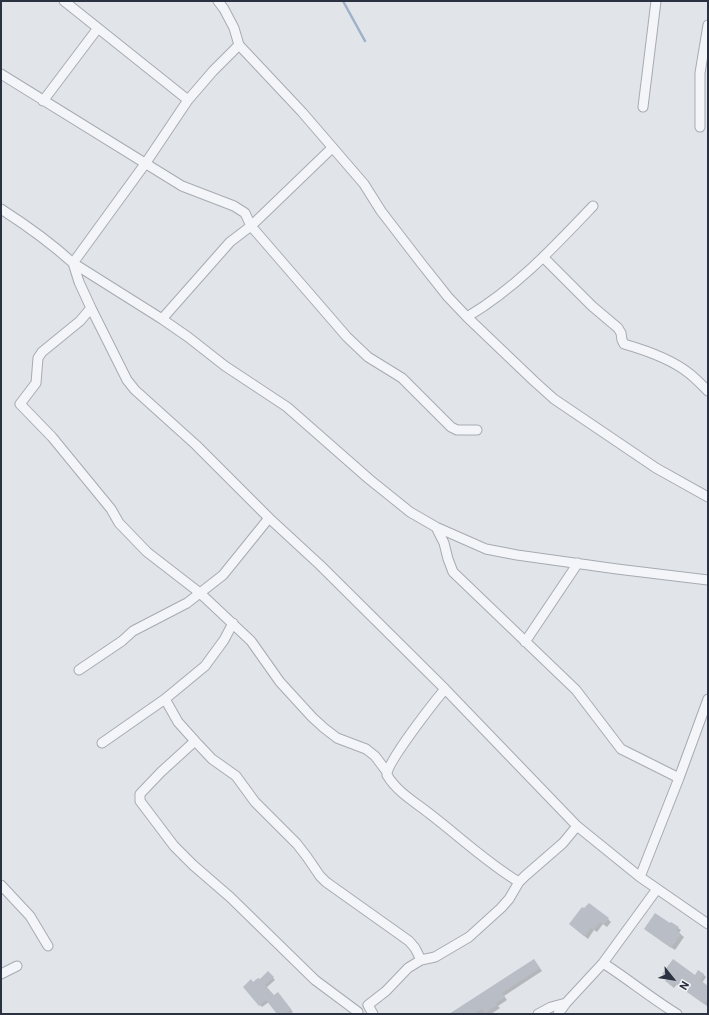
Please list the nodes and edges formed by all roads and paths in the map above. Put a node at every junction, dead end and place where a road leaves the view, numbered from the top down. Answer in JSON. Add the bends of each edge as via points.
{"nodes":[{"id":1,"x":64,"y":1,"type":"edge"},
{"id":2,"x":218,"y":1,"type":"edge"},
{"id":3,"x":656,"y":1,"type":"edge"},
{"id":4,"x":708,"y":24,"type":"edge"},
{"id":5,"x":98,"y":28,"type":"junction"},
{"id":6,"x":239,"y":45,"type":"junction"},
{"id":7,"x":1,"y":74,"type":"edge"},
{"id":8,"x":188,"y":100,"type":"junction"},
{"id":9,"x":43,"y":101,"type":"junction"},
{"id":10,"x":643,"y":107,"type":"dead end"},
{"id":11,"x":700,"y":126,"type":"dead end"},
{"id":12,"x":332,"y":148,"type":"junction"},
{"id":13,"x":145,"y":164,"type":"junction"},
{"id":14,"x":593,"y":206,"type":"dead end"},
{"id":15,"x":1,"y":209,"type":"edge"},
{"id":16,"x":251,"y":226,"type":"junction"},
{"id":17,"x":544,"y":258,"type":"junction"},
{"id":18,"x":73,"y":263,"type":"junction"},
{"id":19,"x":91,"y":308,"type":"junction"},
{"id":20,"x":467,"y":317,"type":"junction"},
{"id":21,"x":162,"y":318,"type":"junction"},
{"id":22,"x":708,"y":391,"type":"edge"},
{"id":23,"x":477,"y":430,"type":"dead end"},
{"id":24,"x":708,"y":497,"type":"edge"},
{"id":25,"x":269,"y":518,"type":"junction"},
{"id":26,"x":436,"y":527,"type":"junction"},
{"id":27,"x":578,"y":563,"type":"junction"},
{"id":28,"x":708,"y":580,"type":"edge"},
{"id":29,"x":200,"y":593,"type":"junction"},
{"id":30,"x":233,"y":623,"type":"junction"},
{"id":31,"x":526,"y":642,"type":"junction"},
{"id":32,"x":79,"y":670,"type":"dead end"},
{"id":33,"x":445,"y":690,"type":"junction"},
{"id":34,"x":165,"y":700,"type":"junction"},
{"id":35,"x":708,"y":700,"type":"edge"},
{"id":36,"x":195,"y":741,"type":"junction"},
{"id":37,"x":102,"y":743,"type":"dead end"},
{"id":38,"x":387,"y":772,"type":"junction"},
{"id":39,"x":679,"y":778,"type":"junction"},
{"id":40,"x":577,"y":826,"type":"junction"},
{"id":41,"x":640,"y":877,"type":"junction"},
{"id":42,"x":519,"y":882,"type":"junction"},
{"id":43,"x":1,"y":885,"type":"edge"},
{"id":44,"x":657,"y":889,"type":"junction"},
{"id":45,"x":708,"y":924,"type":"edge"},
{"id":46,"x":48,"y":946,"type":"dead end"},
{"id":47,"x":421,"y":960,"type":"junction"},
{"id":48,"x":603,"y":963,"type":"junction"},
{"id":49,"x":17,"y":966,"type":"dead end"},
{"id":50,"x":1,"y":974,"type":"edge"},
{"id":51,"x":566,"y":1002,"type":"junction"},
{"id":52,"x":368,"y":1005,"type":"junction"},
{"id":53,"x":356,"y":1013,"type":"edge"},
{"id":54,"x":374,"y":1014,"type":"edge"},
{"id":55,"x":538,"y":1014,"type":"edge"},
{"id":56,"x":558,"y":1014,"type":"edge"},
{"id":57,"x":677,"y":1014,"type":"edge"}],
"edges":[{"from":1,"to":5,"type":"street"},
{"from":2,"to":6,"type":"street","via":[[234,28]]},
{"from":3,"to":10,"type":"street"},
{"from":4,"to":11,"type":"street","via":[[700,74]]},
{"from":5,"to":8,"type":"street"},
{"from":5,"to":9,"type":"street"},
{"from":6,"to":8,"type":"street"},
{"from":6,"to":12,"type":"street"},
{"from":7,"to":9,"type":"street"},
{"from":8,"to":13,"type":"street"},
{"from":9,"to":13,"type":"street"},
{"from":12,"to":16,"type":"street"},
{"from":12,"to":20,"type":"street","via":[[364,184],[421,264]]},
{"from":13,"to":16,"type":"street","via":[[182,186],[234,206],[245,213]]},
{"from":13,"to":18,"type":"street"},
{"from":14,"to":17,"type":"street"},
{"from":15,"to":18,"type":"street"},
{"from":16,"to":21,"type":"street","via":[[230,242]]},
{"from":16,"to":23,"type":"street","via":[[347,337],[368,357],[402,378],[450,427],[457,430]]},
{"from":17,"to":20,"type":"street","via":[[520,279]]},
{"from":17,"to":22,"type":"street","via":[[618,328],[624,344],[664,358],[691,374]]},
{"from":18,"to":19,"type":"street"},
{"from":18,"to":21,"type":"street"},
{"from":19,"to":25,"type":"street","via":[[127,380],[135,390],[196,445]]},
{"from":19,"to":29,"type":"street","via":[[80,321],[42,352],[38,358],[36,383],[20,404],[52,437],[124,528],[147,552]]},
{"from":20,"to":24,"type":"street","via":[[554,399],[656,468]]},
{"from":21,"to":26,"type":"street","via":[[225,366],[287,407],[369,479],[410,512]]},
{"from":25,"to":29,"type":"street","via":[[223,575]]},
{"from":25,"to":33,"type":"street","via":[[320,565]]},
{"from":26,"to":27,"type":"street","via":[[486,549]]},
{"from":26,"to":31,"type":"street","via":[[444,542],[453,572]]},
{"from":27,"to":28,"type":"street"},
{"from":27,"to":31,"type":"street"},
{"from":29,"to":30,"type":"street"},
{"from":29,"to":32,"type":"street","via":[[188,603],[133,631]]},
{"from":30,"to":34,"type":"street","via":[[205,666]]},
{"from":30,"to":38,"type":"street","via":[[251,641],[280,682],[312,717],[337,738],[366,749]]},
{"from":31,"to":39,"type":"street","via":[[576,690],[621,749]]},
{"from":33,"to":38,"type":"street","via":[[404,743]]},
{"from":33,"to":40,"type":"street"},
{"from":34,"to":36,"type":"street","via":[[178,722]]},
{"from":34,"to":37,"type":"street"},
{"from":35,"to":39,"type":"street"},
{"from":36,"to":47,"type":"street","via":[[212,759],[236,776],[255,802],[297,844],[323,879],[409,941]]},
{"from":36,"to":53,"type":"street","via":[[149,784],[140,794],[140,801],[174,846],[193,865],[230,897],[315,980]]},
{"from":38,"to":42,"type":"street","via":[[390,780],[415,803]]},
{"from":39,"to":41,"type":"street"},
{"from":40,"to":41,"type":"street"},
{"from":40,"to":42,"type":"street","via":[[563,843]]},
{"from":41,"to":44,"type":"street"},
{"from":42,"to":47,"type":"street","via":[[501,908],[469,937],[435,957]]},
{"from":43,"to":46,"type":"street","via":[[30,916]]},
{"from":44,"to":45,"type":"street"},
{"from":44,"to":48,"type":"street"},
{"from":47,"to":52,"type":"street","via":[[408,968]]},
{"from":48,"to":51,"type":"street"},
{"from":48,"to":57,"type":"street"},
{"from":49,"to":50,"type":"street"},
{"from":51,"to":55,"type":"street"},
{"from":51,"to":56,"type":"street"},
{"from":52,"to":53,"type":"street"},
{"from":52,"to":54,"type":"street"}]}
